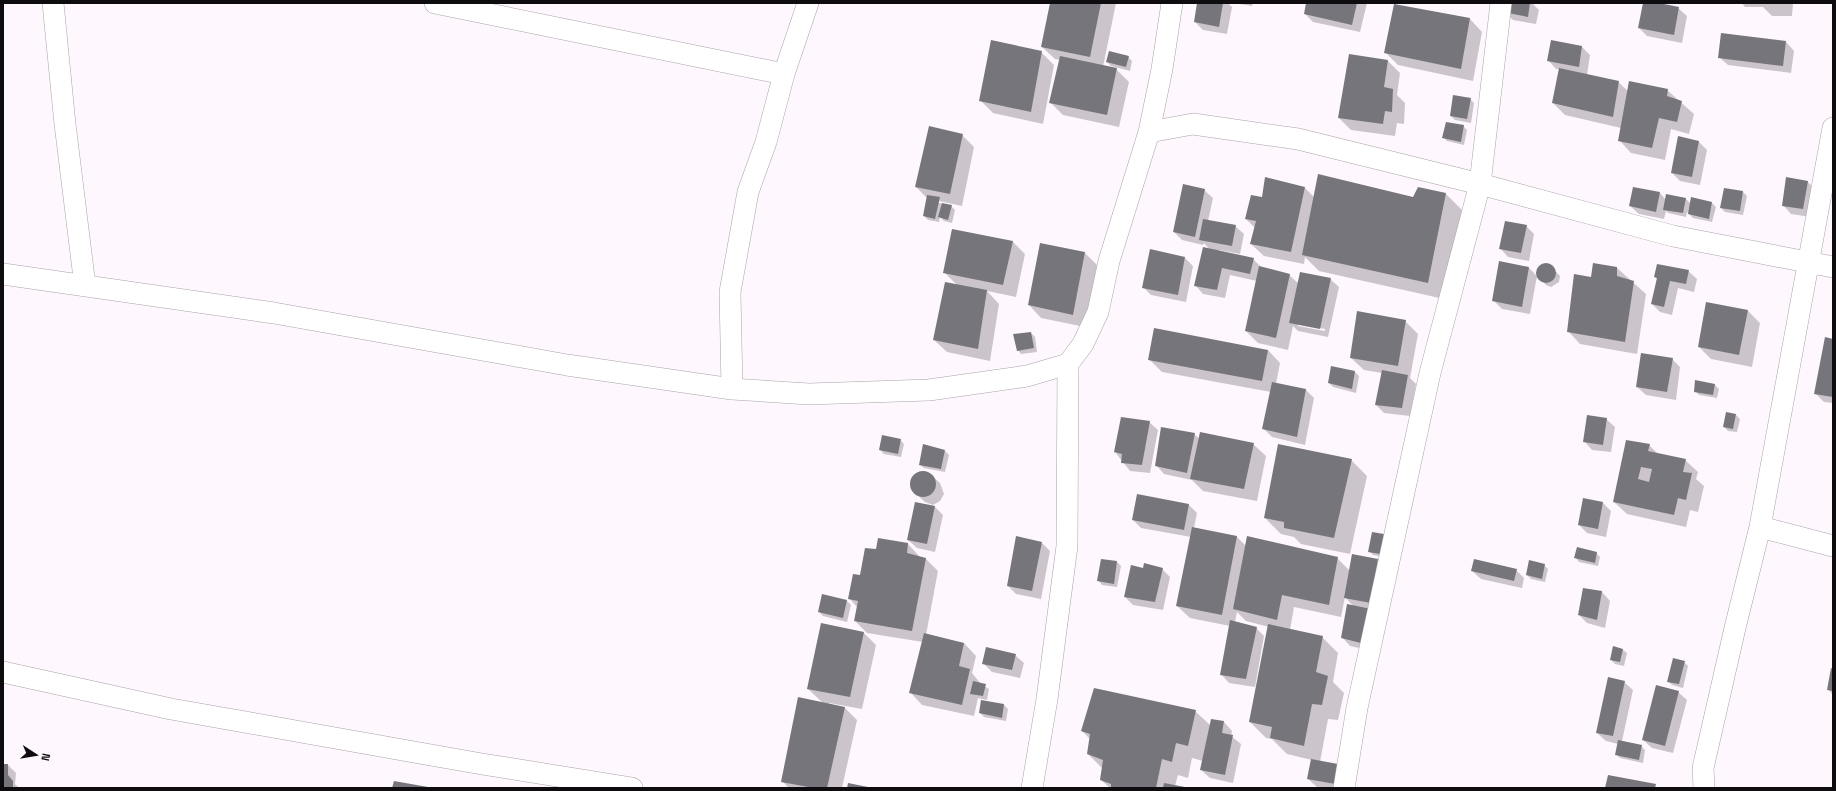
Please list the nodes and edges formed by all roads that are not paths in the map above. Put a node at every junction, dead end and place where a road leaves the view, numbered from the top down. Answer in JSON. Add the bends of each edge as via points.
{"nodes":[{"id":1,"x":53,"y":3,"type":"edge"},
{"id":2,"x":435,"y":3,"type":"edge"},
{"id":3,"x":808,"y":3,"type":"edge"},
{"id":4,"x":1172,"y":3,"type":"edge"},
{"id":5,"x":1501,"y":3,"type":"edge"},
{"id":6,"x":487,"y":8,"type":"edge"},
{"id":7,"x":784,"y":74,"type":"junction"},
{"id":8,"x":1833,"y":128,"type":"edge"},
{"id":9,"x":1149,"y":132,"type":"junction"},
{"id":10,"x":1480,"y":184,"type":"junction"},
{"id":11,"x":1809,"y":264,"type":"junction"},
{"id":12,"x":1833,"y":267,"type":"edge"},
{"id":13,"x":3,"y":274,"type":"edge"},
{"id":14,"x":85,"y":286,"type":"junction"},
{"id":15,"x":1068,"y":364,"type":"junction"},
{"id":16,"x":732,"y":388,"type":"junction"},
{"id":17,"x":1760,"y":527,"type":"junction"},
{"id":18,"x":1833,"y":546,"type":"edge"},
{"id":19,"x":3,"y":672,"type":"edge"},
{"id":20,"x":632,"y":788,"type":"edge"},
{"id":21,"x":1032,"y":788,"type":"edge"},
{"id":22,"x":1344,"y":788,"type":"edge"},
{"id":23,"x":1704,"y":788,"type":"edge"}],
"edges":[{"from":1,"to":14,"type":"street"},
{"from":2,"to":6,"type":"street"},
{"from":3,"to":7,"type":"street"},
{"from":4,"to":9,"type":"street"},
{"from":5,"to":10,"type":"street"},
{"from":6,"to":7,"type":"street"},
{"from":7,"to":16,"type":"street","via":[[766,142],[748,192],[730,292]]},
{"from":8,"to":11,"type":"street"},
{"from":9,"to":10,"type":"street","via":[[1193,124],[1298,139]]},
{"from":9,"to":15,"type":"street","via":[[1109,261],[1098,312],[1083,344]]},
{"from":10,"to":11,"type":"street","via":[[1673,236]]},
{"from":10,"to":22,"type":"street","via":[[1430,373],[1357,708]]},
{"from":11,"to":12,"type":"street"},
{"from":11,"to":17,"type":"street"},
{"from":13,"to":14,"type":"street"},
{"from":14,"to":16,"type":"street","via":[[274,313],[567,365]]},
{"from":15,"to":16,"type":"street","via":[[1027,376],[929,390],[809,394]]},
{"from":15,"to":21,"type":"street","via":[[1068,546]]},
{"from":17,"to":18,"type":"street"},
{"from":17,"to":23,"type":"street","via":[[1703,768]]},
{"from":19,"to":20,"type":"street","via":[[171,710]]}]}
